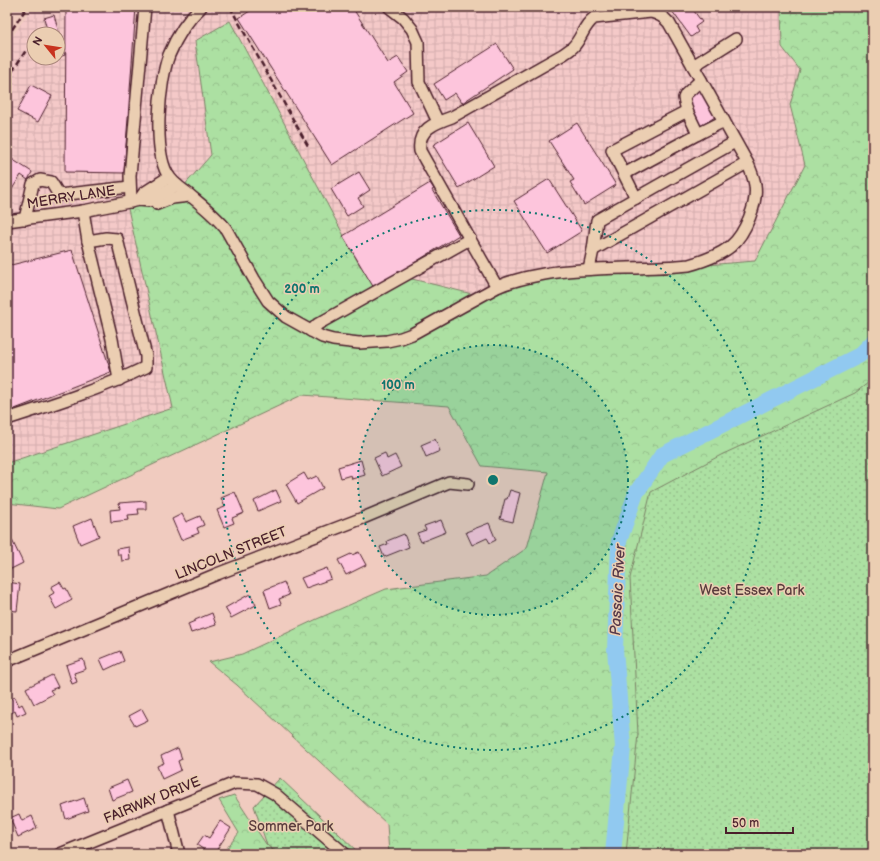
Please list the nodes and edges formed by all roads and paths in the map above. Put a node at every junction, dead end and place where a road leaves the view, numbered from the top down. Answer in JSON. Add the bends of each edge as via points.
{"nodes":[{"id":1,"x":145,"y":7,"type":"edge"},
{"id":2,"x":201,"y":7,"type":"edge"},
{"id":3,"x":389,"y":7,"type":"edge"},
{"id":4,"x":736,"y":39,"type":"dead end"},
{"id":5,"x":694,"y":66,"type":"junction"},
{"id":6,"x":701,"y":80,"type":"junction"},
{"id":7,"x":686,"y":111,"type":"junction"},
{"id":8,"x":724,"y":121,"type":"junction"},
{"id":9,"x":438,"y":122,"type":"junction"},
{"id":10,"x":698,"y":134,"type":"junction"},
{"id":11,"x":735,"y":142,"type":"junction"},
{"id":12,"x":747,"y":163,"type":"junction"},
{"id":13,"x":624,"y":174,"type":"junction"},
{"id":14,"x":173,"y":181,"type":"junction"},
{"id":15,"x":130,"y":187,"type":"junction"},
{"id":16,"x":190,"y":196,"type":"junction"},
{"id":17,"x":636,"y":198,"type":"junction"},
{"id":18,"x":135,"y":201,"type":"junction"},
{"id":19,"x":83,"y":212,"type":"junction"},
{"id":20,"x":26,"y":219,"type":"junction"},
{"id":21,"x":7,"y":221,"type":"edge"},
{"id":22,"x":470,"y":239,"type":"junction"},
{"id":23,"x":88,"y":241,"type":"junction"},
{"id":24,"x":593,"y":250,"type":"junction"},
{"id":25,"x":589,"y":269,"type":"junction"},
{"id":26,"x":497,"y":287,"type":"junction"},
{"id":27,"x":310,"y":331,"type":"junction"},
{"id":28,"x":119,"y":380,"type":"junction"},
{"id":29,"x":7,"y":419,"type":"edge"},
{"id":30,"x":468,"y":484,"type":"dead end"},
{"id":31,"x":7,"y":661,"type":"edge"},
{"id":32,"x":168,"y":810,"type":"junction"},
{"id":33,"x":60,"y":854,"type":"edge"},
{"id":34,"x":179,"y":854,"type":"edge"},
{"id":35,"x":345,"y":854,"type":"edge"}],
"edges":[{"from":1,"to":15,"type":"street"},
{"from":2,"to":14,"type":"street","via":[[184,26],[174,44],[164,73],[158,138],[163,160]]},
{"from":3,"to":9,"type":"street","via":[[403,18],[418,42],[420,82]]},
{"from":4,"to":5,"type":"street"},
{"from":5,"to":6,"type":"street"},
{"from":5,"to":9,"type":"street","via":[[669,23],[660,14],[651,12],[600,16],[589,22],[573,48],[452,117]]},
{"from":6,"to":7,"type":"street","via":[[684,98]]},
{"from":6,"to":8,"type":"street"},
{"from":7,"to":10,"type":"street"},
{"from":7,"to":13,"type":"street","via":[[612,150]]},
{"from":8,"to":10,"type":"street"},
{"from":8,"to":11,"type":"street"},
{"from":9,"to":22,"type":"street","via":[[425,130],[420,138],[420,151]]},
{"from":10,"to":13,"type":"street"},
{"from":11,"to":12,"type":"street"},
{"from":11,"to":17,"type":"street"},
{"from":12,"to":24,"type":"street"},
{"from":12,"to":25,"type":"street","via":[[755,186],[754,203],[746,226],[731,246],[703,261],[689,265]]},
{"from":13,"to":17,"type":"street"},
{"from":14,"to":16,"type":"street"},
{"from":14,"to":18,"type":"street","name":"MERRY LANE","via":[[149,201]]},
{"from":15,"to":18,"type":"street"},
{"from":15,"to":20,"type":"street","via":[[59,195],[51,182],[40,180],[33,184]]},
{"from":16,"to":18,"type":"street","via":[[172,198],[150,207]]},
{"from":16,"to":27,"type":"street","via":[[223,225],[268,301],[286,317]]},
{"from":17,"to":24,"type":"street","via":[[597,220]]},
{"from":18,"to":19,"type":"street","name":"MERRY LANE"},
{"from":19,"to":20,"type":"street","name":"MERRY LANE"},
{"from":19,"to":23,"type":"street"},
{"from":20,"to":21,"type":"street","name":"MERRY LANE"},
{"from":22,"to":26,"type":"street"},
{"from":22,"to":27,"type":"street","via":[[318,324]]},
{"from":23,"to":28,"type":"street","via":[[112,339]]},
{"from":23,"to":28,"type":"street","via":[[117,238],[146,356],[146,367]]},
{"from":24,"to":25,"type":"street"},
{"from":25,"to":26,"type":"street","via":[[526,277]]},
{"from":26,"to":27,"type":"street","via":[[401,338],[359,343],[333,340]]},
{"from":28,"to":29,"type":"street"},
{"from":30,"to":31,"type":"street","name":"LINCOLN STREET","via":[[449,482]]},
{"from":32,"to":33,"type":"street","name":"FAIRWAY DRIVE"},
{"from":32,"to":34,"type":"street"},
{"from":32,"to":35,"type":"street","name":"FAIRWAY DRIVE","via":[[235,783],[257,784],[275,794]]}]}
